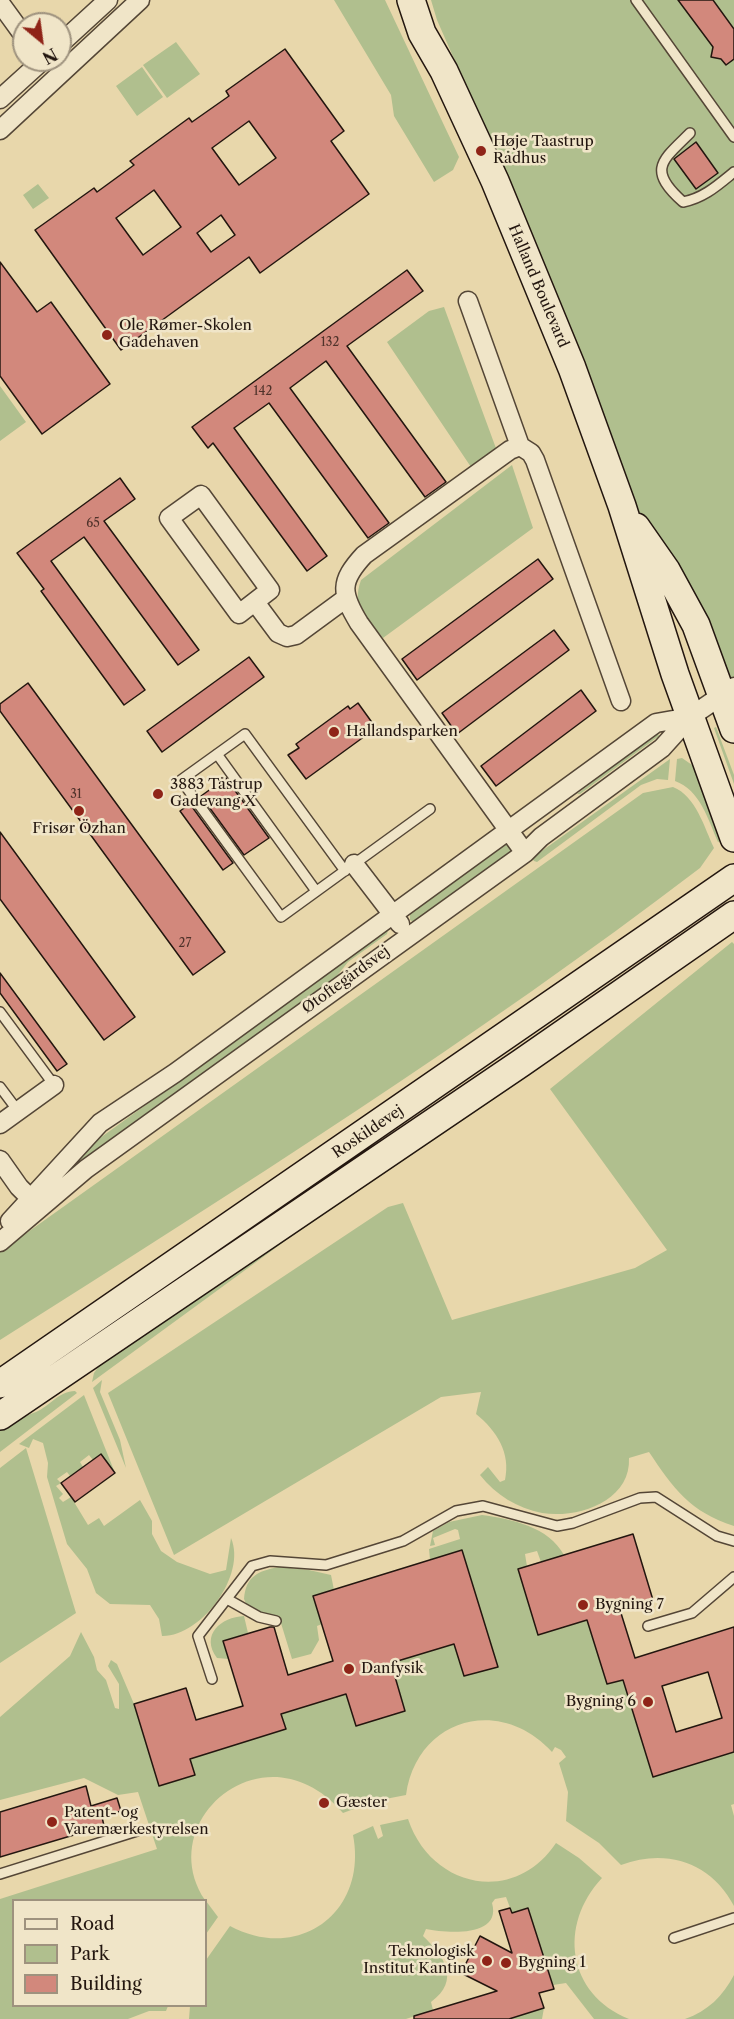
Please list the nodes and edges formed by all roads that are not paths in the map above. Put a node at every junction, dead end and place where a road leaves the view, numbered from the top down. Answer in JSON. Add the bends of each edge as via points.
{"nodes":[{"id":1,"x":108,"y":0,"type":"edge"},
{"id":2,"x":140,"y":0,"type":"edge"},
{"id":3,"x":411,"y":0,"type":"edge"},
{"id":4,"x":426,"y":0,"type":"edge"},
{"id":5,"x":636,"y":0,"type":"edge"},
{"id":6,"x":0,"y":3,"type":"edge"},
{"id":7,"x":12,"y":20,"type":"edge"},
{"id":8,"x":72,"y":33,"type":"edge"},
{"id":9,"x":444,"y":71,"type":"junction"},
{"id":10,"x":31,"y":72,"type":"edge"},
{"id":11,"x":60,"y":74,"type":"joint"},
{"id":12,"x":0,"y":99,"type":"edge"},
{"id":13,"x":0,"y":130,"type":"edge"},
{"id":14,"x":690,"y":133,"type":"dead end"},
{"id":15,"x":734,"y":137,"type":"edge"},
{"id":16,"x":734,"y":172,"type":"edge"},
{"id":17,"x":468,"y":301,"type":"dead end"},
{"id":18,"x":520,"y":446,"type":"junction"},
{"id":19,"x":622,"y":506,"type":"junction"},
{"id":20,"x":345,"y":599,"type":"junction"},
{"id":21,"x":255,"y":602,"type":"junction"},
{"id":22,"x":728,"y":691,"type":"edge"},
{"id":23,"x":621,"y":700,"type":"dead end"},
{"id":24,"x":690,"y":717,"type":"junction"},
{"id":25,"x":734,"y":729,"type":"edge"},
{"id":26,"x":217,"y":754,"type":"junction"},
{"id":27,"x":430,"y":809,"type":"dead end"},
{"id":28,"x":509,"y":829,"type":"junction"},
{"id":29,"x":734,"y":838,"type":"edge"},
{"id":30,"x":525,"y":853,"type":"junction"},
{"id":31,"x":350,"y":867,"type":"junction"},
{"id":32,"x":734,"y":878,"type":"edge"},
{"id":33,"x":316,"y":891,"type":"junction"},
{"id":34,"x":393,"y":915,"type":"junction"},
{"id":35,"x":734,"y":915,"type":"edge"},
{"id":36,"x":408,"y":935,"type":"junction"},
{"id":37,"x":0,"y":1012,"type":"edge"},
{"id":38,"x":54,"y":1085,"type":"joint"},
{"id":39,"x":0,"y":1087,"type":"edge"},
{"id":40,"x":18,"y":1111,"type":"junction"},
{"id":41,"x":0,"y":1124,"type":"edge"},
{"id":42,"x":0,"y":1160,"type":"edge"},
{"id":43,"x":36,"y":1204,"type":"junction"},
{"id":44,"x":0,"y":1230,"type":"edge"},
{"id":45,"x":0,"y":1242,"type":"edge"},
{"id":46,"x":0,"y":1384,"type":"edge"},
{"id":47,"x":0,"y":1416,"type":"edge"},
{"id":48,"x":734,"y":1541,"type":"edge"},
{"id":49,"x":734,"y":1577,"type":"edge"},
{"id":50,"x":227,"y":1599,"type":"junction"},
{"id":51,"x":276,"y":1621,"type":"dead end"},
{"id":52,"x":648,"y":1626,"type":"dead end"},
{"id":53,"x":212,"y":1679,"type":"dead end"},
{"id":54,"x":137,"y":1831,"type":"dead end"},
{"id":55,"x":0,"y":1874,"type":"edge"},
{"id":56,"x":734,"y":1918,"type":"edge"},
{"id":57,"x":674,"y":1938,"type":"dead end"}],
"edges":[{"from":1,"to":8,"type":"street"},
{"from":2,"to":11,"type":"street"},
{"from":3,"to":9,"type":"main road","name":"Halland Boulevard","via":[[422,33]]},
{"from":4,"to":9,"type":"main road","name":"Halland Boulevard"},
{"from":5,"to":15,"type":"lane"},
{"from":6,"to":7,"type":"street"},
{"from":9,"to":19,"type":"main road","name":"Halland Boulevard","via":[[572,368]]},
{"from":10,"to":12,"type":"street"},
{"from":11,"to":13,"type":"street"},
{"from":14,"to":16,"type":"lane","via":[[666,154],[662,167],[664,180],[683,202],[704,195]]},
{"from":17,"to":18,"type":"street"},
{"from":18,"to":20,"type":"street","via":[[364,555],[351,570],[345,584]]},
{"from":18,"to":23,"type":"street","via":[[535,460]]},
{"from":19,"to":22,"type":"main road","name":"Halland Boulevard","via":[[666,570]]},
{"from":19,"to":24,"type":"main road","name":"Halland Boulevard"},
{"from":20,"to":21,"type":"street","via":[[296,635],[287,637],[278,633]]},
{"from":20,"to":28,"type":"street"},
{"from":21,"to":21,"type":"street","via":[[239,614],[170,518],[201,495],[270,590]]},
{"from":22,"to":24,"type":"street","name":"Øtoftegårdsvej"},
{"from":22,"to":25,"type":"main road","name":"Halland Boulevard"},
{"from":24,"to":28,"type":"street","name":"Øtoftegårdsvej","via":[[656,723]]},
{"from":24,"to":29,"type":"main road","name":"Halland Boulevard"},
{"from":24,"to":30,"type":"street","name":"Øtoftegårdsvej","via":[[666,745]]},
{"from":26,"to":31,"type":"lane","via":[[245,734]]},
{"from":26,"to":33,"type":"lane"},
{"from":26,"to":33,"type":"lane","via":[[181,780],[281,917]]},
{"from":27,"to":31,"type":"lane"},
{"from":28,"to":30,"type":"street"},
{"from":28,"to":34,"type":"street","name":"Øtoftegårdsvej"},
{"from":30,"to":36,"type":"street","name":"Øtoftegårdsvej"},
{"from":31,"to":33,"type":"lane"},
{"from":31,"to":34,"type":"street"},
{"from":32,"to":46,"type":"main road","name":"Roskildevej"},
{"from":34,"to":36,"type":"street"},
{"from":34,"to":43,"type":"street","name":"Øtoftegårdsvej","via":[[100,1123]]},
{"from":35,"to":47,"type":"main road","name":"Roskildevej"},
{"from":36,"to":43,"type":"street","name":"Øtoftegårdsvej"},
{"from":37,"to":38,"type":"lane"},
{"from":38,"to":40,"type":"street"},
{"from":39,"to":40,"type":"lane"},
{"from":40,"to":41,"type":"street"},
{"from":42,"to":43,"type":"street"},
{"from":43,"to":44,"type":"street","name":"Øtoftegårdsvej"},
{"from":43,"to":45,"type":"street","name":"Øtoftegårdsvej"},
{"from":48,"to":50,"type":"lane","via":[[717,1536],[656,1497],[640,1498],[557,1526],[483,1506],[456,1511],[403,1541],[326,1565],[270,1561],[252,1566]]},
{"from":49,"to":52,"type":"lane","via":[[692,1613]]},
{"from":50,"to":51,"type":"lane","via":[[259,1617]]},
{"from":50,"to":53,"type":"lane","via":[[198,1636]]},
{"from":54,"to":55,"type":"lane"},
{"from":56,"to":57,"type":"lane"}]}
